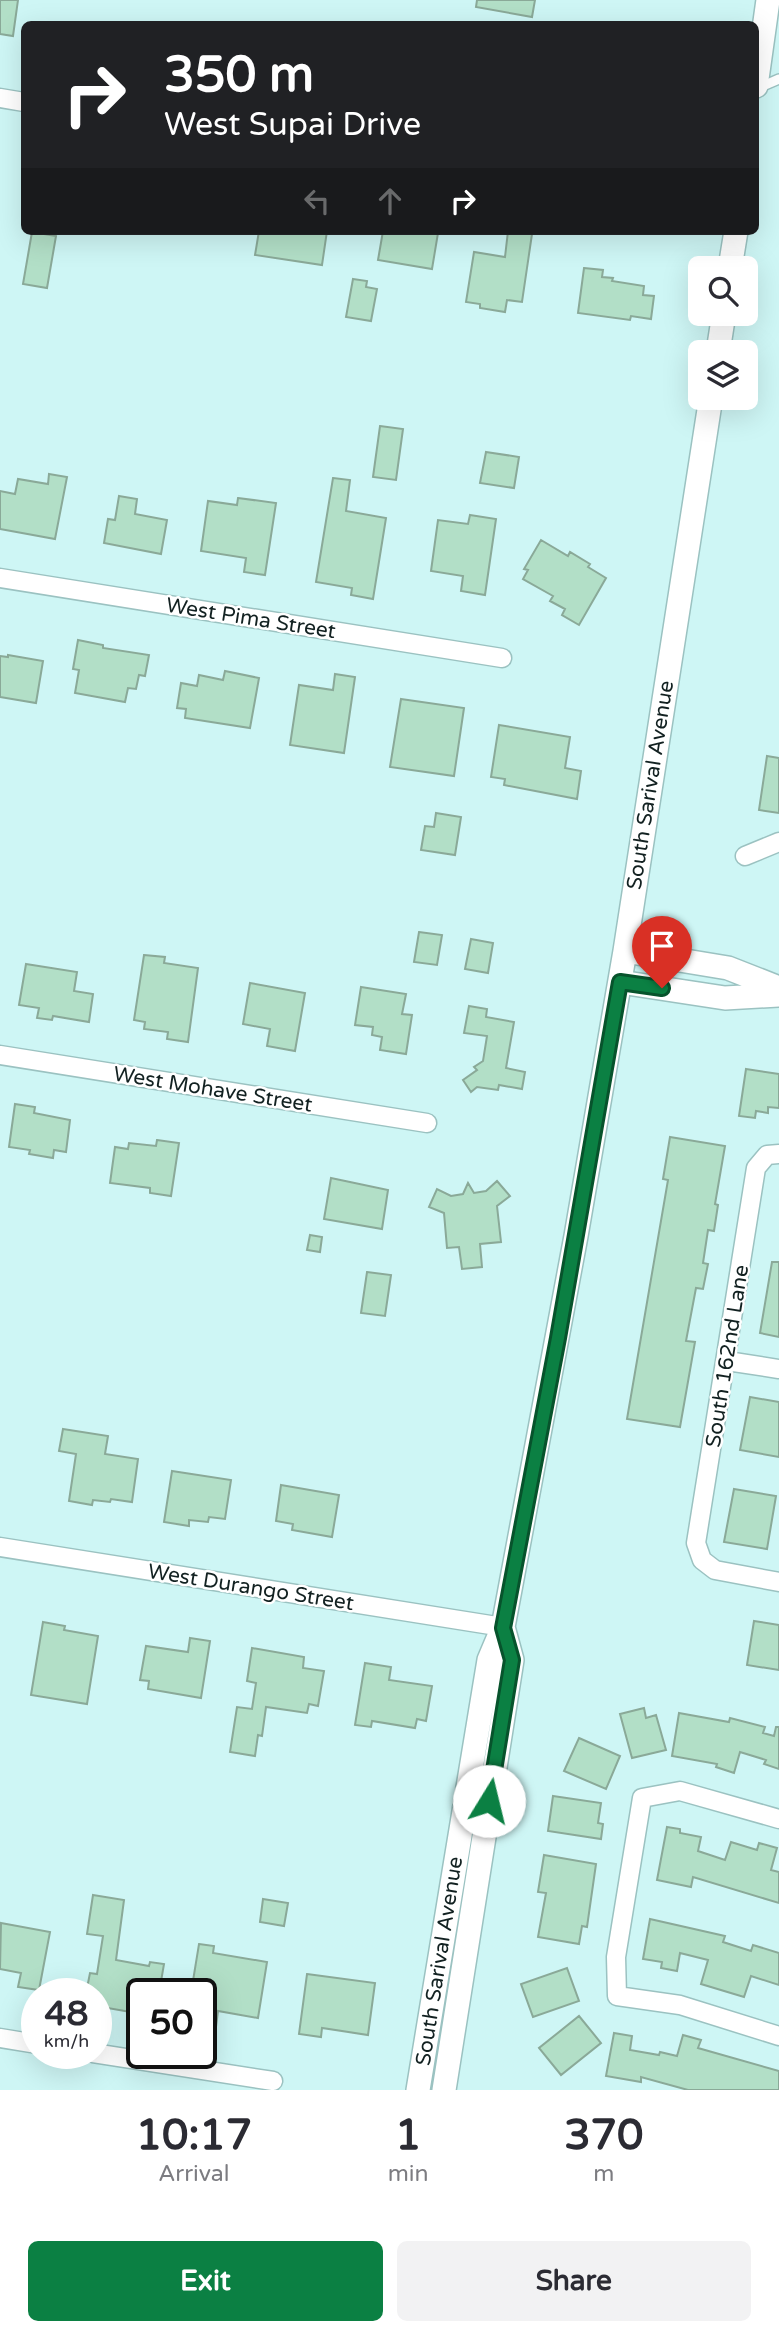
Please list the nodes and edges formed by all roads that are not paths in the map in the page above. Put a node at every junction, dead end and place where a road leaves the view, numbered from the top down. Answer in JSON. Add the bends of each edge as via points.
{"nodes":[{"id":1,"x":768,"y":0,"type":"edge"},
{"id":2,"x":759,"y":74,"type":"edge"},
{"id":3,"x":779,"y":79,"type":"edge"},
{"id":4,"x":759,"y":86,"type":"edge"},
{"id":5,"x":0,"y":98,"type":"edge"},
{"id":6,"x":21,"y":102,"type":"edge"},
{"id":7,"x":735,"y":235,"type":"edge"},
{"id":8,"x":732,"y":256,"type":"edge"},
{"id":9,"x":709,"y":410,"type":"edge"},
{"id":10,"x":0,"y":579,"type":"edge"},
{"id":11,"x":502,"y":658,"type":"dead end"},
{"id":12,"x":779,"y":842,"type":"edge"},
{"id":13,"x":745,"y":856,"type":"dead end"},
{"id":14,"x":625,"y":951,"type":"junction"},
{"id":15,"x":620,"y":982,"type":"junction"},
{"id":16,"x":779,"y":988,"type":"edge"},
{"id":17,"x":779,"y":995,"type":"edge"},
{"id":18,"x":0,"y":1055,"type":"edge"},
{"id":19,"x":427,"y":1123,"type":"dead end"},
{"id":20,"x":773,"y":1154,"type":"edge"},
{"id":21,"x":727,"y":1361,"type":"junction"},
{"id":22,"x":779,"y":1369,"type":"edge"},
{"id":23,"x":0,"y":1547,"type":"edge"},
{"id":24,"x":779,"y":1582,"type":"edge"},
{"id":25,"x":503,"y":1628,"type":"junction"},
{"id":26,"x":779,"y":1819,"type":"edge"},
{"id":27,"x":779,"y":2036,"type":"edge"},
{"id":28,"x":0,"y":2038,"type":"edge"},
{"id":29,"x":21,"y":2041,"type":"edge"},
{"id":30,"x":112,"y":2056,"type":"edge"},
{"id":31,"x":273,"y":2081,"type":"dead end"},
{"id":32,"x":418,"y":2090,"type":"edge"},
{"id":33,"x":444,"y":2090,"type":"edge"}],
"edges":[{"from":1,"to":2,"type":"main road","via":[[768,34]]},
{"from":3,"to":4,"type":"lane"},
{"from":5,"to":6,"type":"street"},
{"from":7,"to":8,"type":"main road"},
{"from":9,"to":14,"type":"main road","name":"South Sarival Avenue"},
{"from":10,"to":11,"type":"street","name":"West Pima Street"},
{"from":12,"to":13,"type":"street"},
{"from":14,"to":15,"type":"main road","name":"South Sarival Avenue"},
{"from":14,"to":16,"type":"main road","via":[[728,968]]},
{"from":15,"to":17,"type":"main road","via":[[725,998]]},
{"from":15,"to":25,"type":"main road","name":"South Sarival Avenue"},
{"from":18,"to":19,"type":"street","name":"West Mohave Street"},
{"from":20,"to":21,"type":"street","name":"South 162nd Lane","via":[[756,1168]]},
{"from":21,"to":22,"type":"street"},
{"from":21,"to":24,"type":"street","name":"South 162nd Lane","via":[[696,1543],[702,1560],[715,1570]]},
{"from":23,"to":25,"type":"street","name":"West Durango Street"},
{"from":25,"to":32,"type":"main road","name":"South Sarival Avenue","via":[[489,1660]]},
{"from":25,"to":33,"type":"main road","name":"South Sarival Avenue","via":[[512,1660]]},
{"from":26,"to":27,"type":"street","via":[[680,1791],[642,1798],[616,1957],[617,1996],[680,2005]]},
{"from":28,"to":29,"type":"street"},
{"from":30,"to":31,"type":"street"}]}
